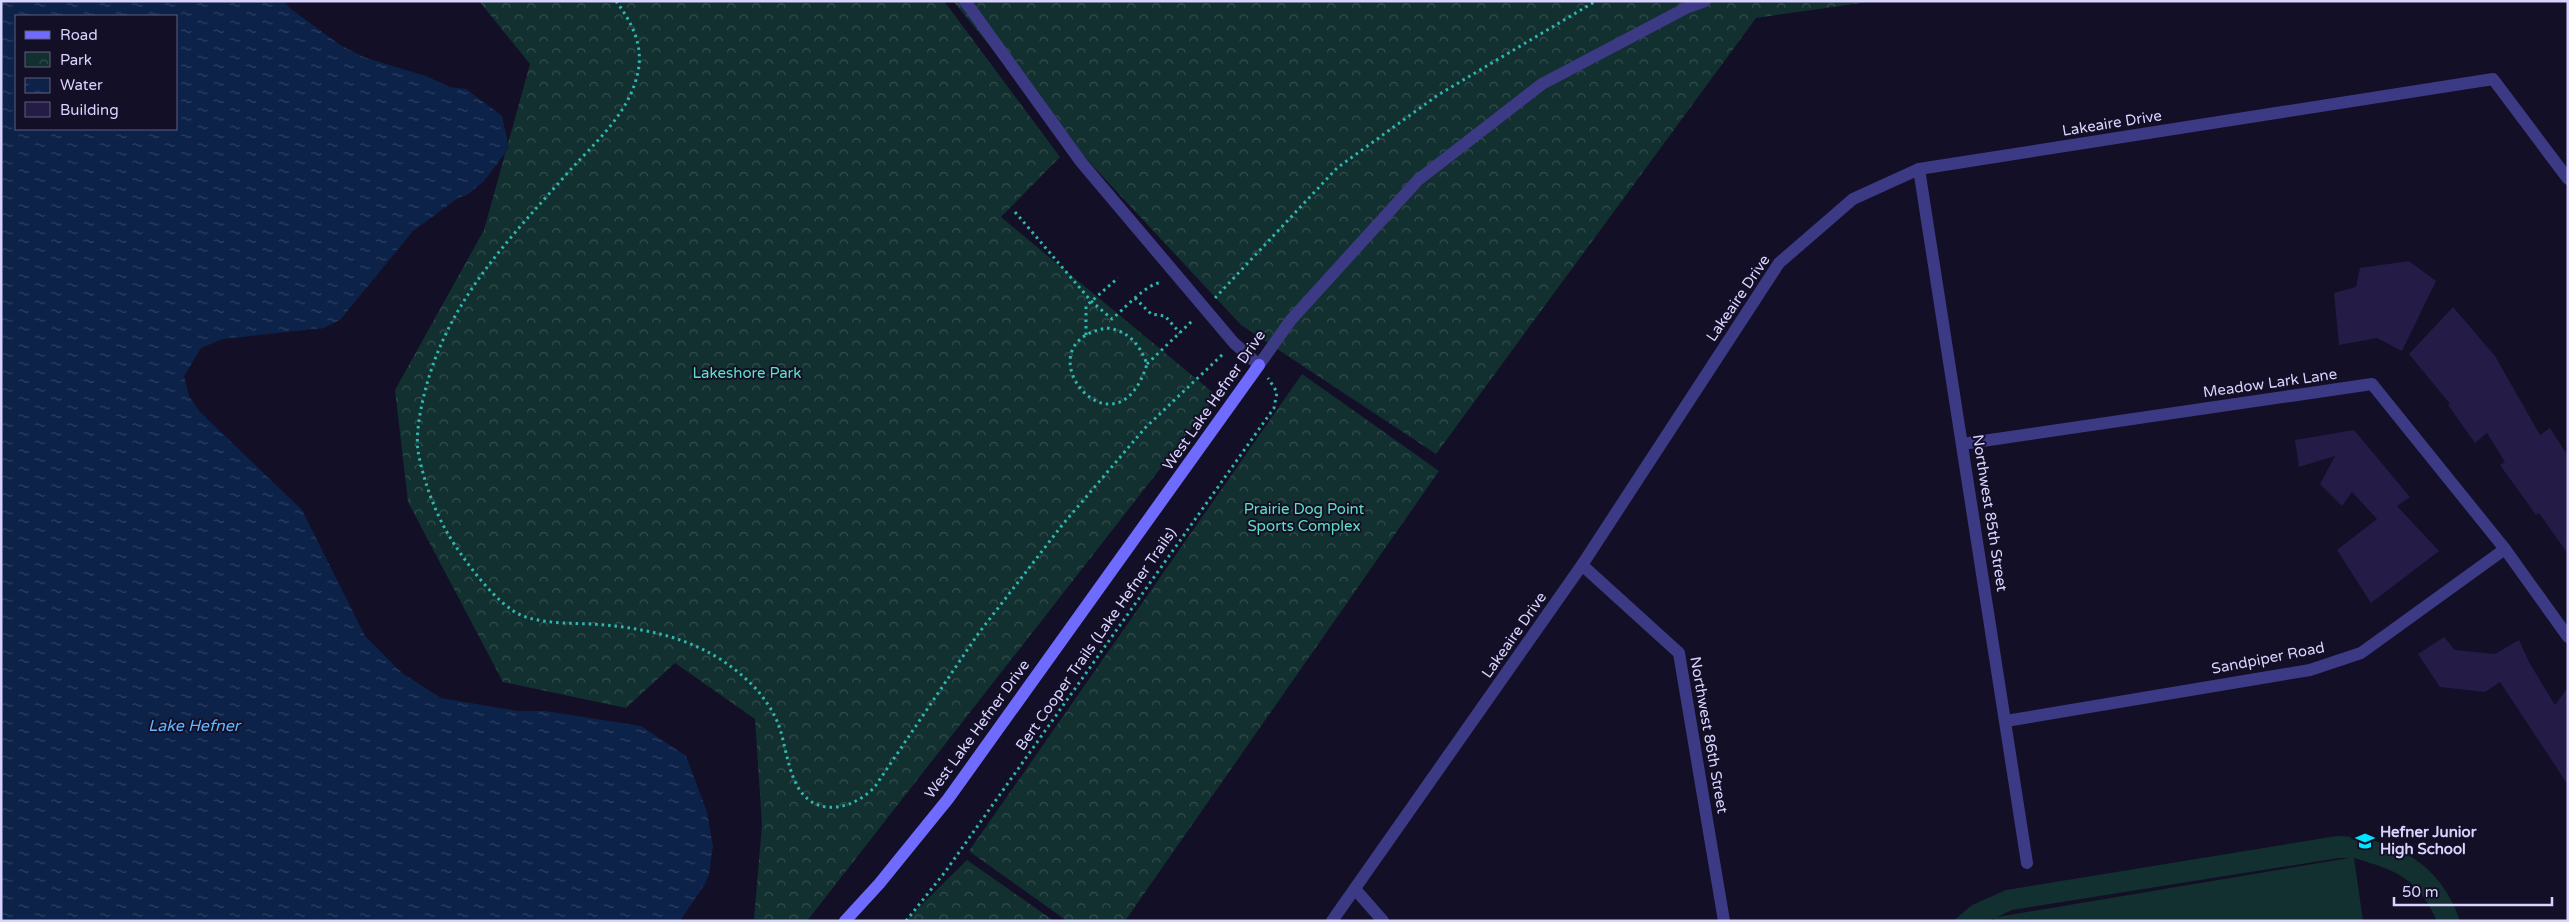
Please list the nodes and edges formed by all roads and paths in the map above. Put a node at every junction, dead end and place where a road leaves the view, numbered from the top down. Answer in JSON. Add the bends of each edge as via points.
{"nodes":[{"id":1,"x":616,"y":1,"type":"edge"},
{"id":2,"x":965,"y":1,"type":"edge"},
{"id":3,"x":1596,"y":1,"type":"edge"},
{"id":4,"x":1705,"y":1,"type":"edge"},
{"id":5,"x":1919,"y":169,"type":"junction"},
{"id":6,"x":2568,"y":179,"type":"edge"},
{"id":7,"x":1015,"y":212,"type":"dead end"},
{"id":8,"x":1118,"y":278,"type":"dead end"},
{"id":9,"x":1164,"y":283,"type":"dead end"},
{"id":10,"x":1135,"y":298,"type":"junction"},
{"id":11,"x":1091,"y":301,"type":"junction"},
{"id":12,"x":1206,"y":308,"type":"junction"},
{"id":13,"x":1180,"y":333,"type":"junction"},
{"id":14,"x":1086,"y":335,"type":"junction"},
{"id":15,"x":1234,"y":343,"type":"junction"},
{"id":16,"x":1147,"y":364,"type":"junction"},
{"id":17,"x":1259,"y":365,"type":"junction"},
{"id":18,"x":1962,"y":444,"type":"junction"},
{"id":19,"x":2505,"y":549,"type":"junction"},
{"id":20,"x":1582,"y":565,"type":"junction"},
{"id":21,"x":2568,"y":637,"type":"edge"},
{"id":22,"x":2006,"y":721,"type":"junction"},
{"id":23,"x":2027,"y":863,"type":"dead end"},
{"id":24,"x":1355,"y":889,"type":"junction"},
{"id":25,"x":845,"y":921,"type":"edge"},
{"id":26,"x":906,"y":921,"type":"edge"},
{"id":27,"x":1332,"y":921,"type":"edge"},
{"id":28,"x":1383,"y":921,"type":"edge"},
{"id":29,"x":1724,"y":921,"type":"edge"}],
"edges":[{"from":1,"to":15,"type":"path","via":[[637,34],[639,64],[629,98],[612,124],[511,237],[450,322],[435,355],[422,406],[418,448],[429,492],[448,534],[480,579],[500,600],[520,615],[537,620],[657,632],[695,644],[722,659],[743,675],[764,698],[779,723],[791,771],[805,799],[818,806],[833,808],[862,798],[874,788],[978,634],[1063,524],[1145,428]]},
{"from":2,"to":12,"type":"street","via":[[1081,162]]},
{"from":3,"to":12,"type":"path","via":[[1438,95],[1337,168]]},
{"from":4,"to":17,"type":"street","name":"West Lake Hefner Drive","via":[[1542,84],[1418,180],[1290,321]]},
{"from":5,"to":6,"type":"street","name":"Lakeaire Drive","via":[[2493,79]]},
{"from":5,"to":18,"type":"street","name":"Northwest 85th Street"},
{"from":5,"to":20,"type":"street","name":"Lakeaire Drive","via":[[1853,200],[1779,263]]},
{"from":7,"to":11,"type":"path"},
{"from":8,"to":11,"type":"path"},
{"from":9,"to":10,"type":"path","via":[[1150,286]]},
{"from":10,"to":11,"type":"path","via":[[1112,319]]},
{"from":10,"to":13,"type":"path","via":[[1151,314],[1165,316]]},
{"from":11,"to":14,"type":"path","via":[[1086,306]]},
{"from":12,"to":13,"type":"path"},
{"from":12,"to":15,"type":"street"},
{"from":13,"to":16,"type":"path"},
{"from":14,"to":16,"type":"path","via":[[1096,330],[1118,330],[1136,342]]},
{"from":14,"to":16,"type":"path","via":[[1077,344],[1071,369],[1081,392],[1092,399],[1104,403],[1117,402],[1128,396],[1138,388]]},
{"from":15,"to":17,"type":"street"},
{"from":17,"to":25,"type":"street","name":"West Lake Hefner Drive","via":[[948,799]]},
{"from":17,"to":26,"type":"path","name":"Bert Cooper Trails (Lake Hefner Trails)","via":[[1277,392],[1274,408],[951,864]]},
{"from":18,"to":19,"type":"street","name":"Meadow Lark Lane","via":[[2372,384]]},
{"from":18,"to":22,"type":"street","name":"Northwest 85th Street"},
{"from":19,"to":21,"type":"street"},
{"from":19,"to":22,"type":"street","name":"Sandpiper Road","via":[[2361,654],[2310,670]]},
{"from":20,"to":24,"type":"street","name":"Lakeaire Drive"},
{"from":20,"to":29,"type":"street","name":"Northwest 86th Street","via":[[1679,653]]},
{"from":22,"to":23,"type":"street","name":"Northwest 85th Street"},
{"from":24,"to":27,"type":"street","name":"Lakeaire Drive"},
{"from":24,"to":28,"type":"street"}]}
